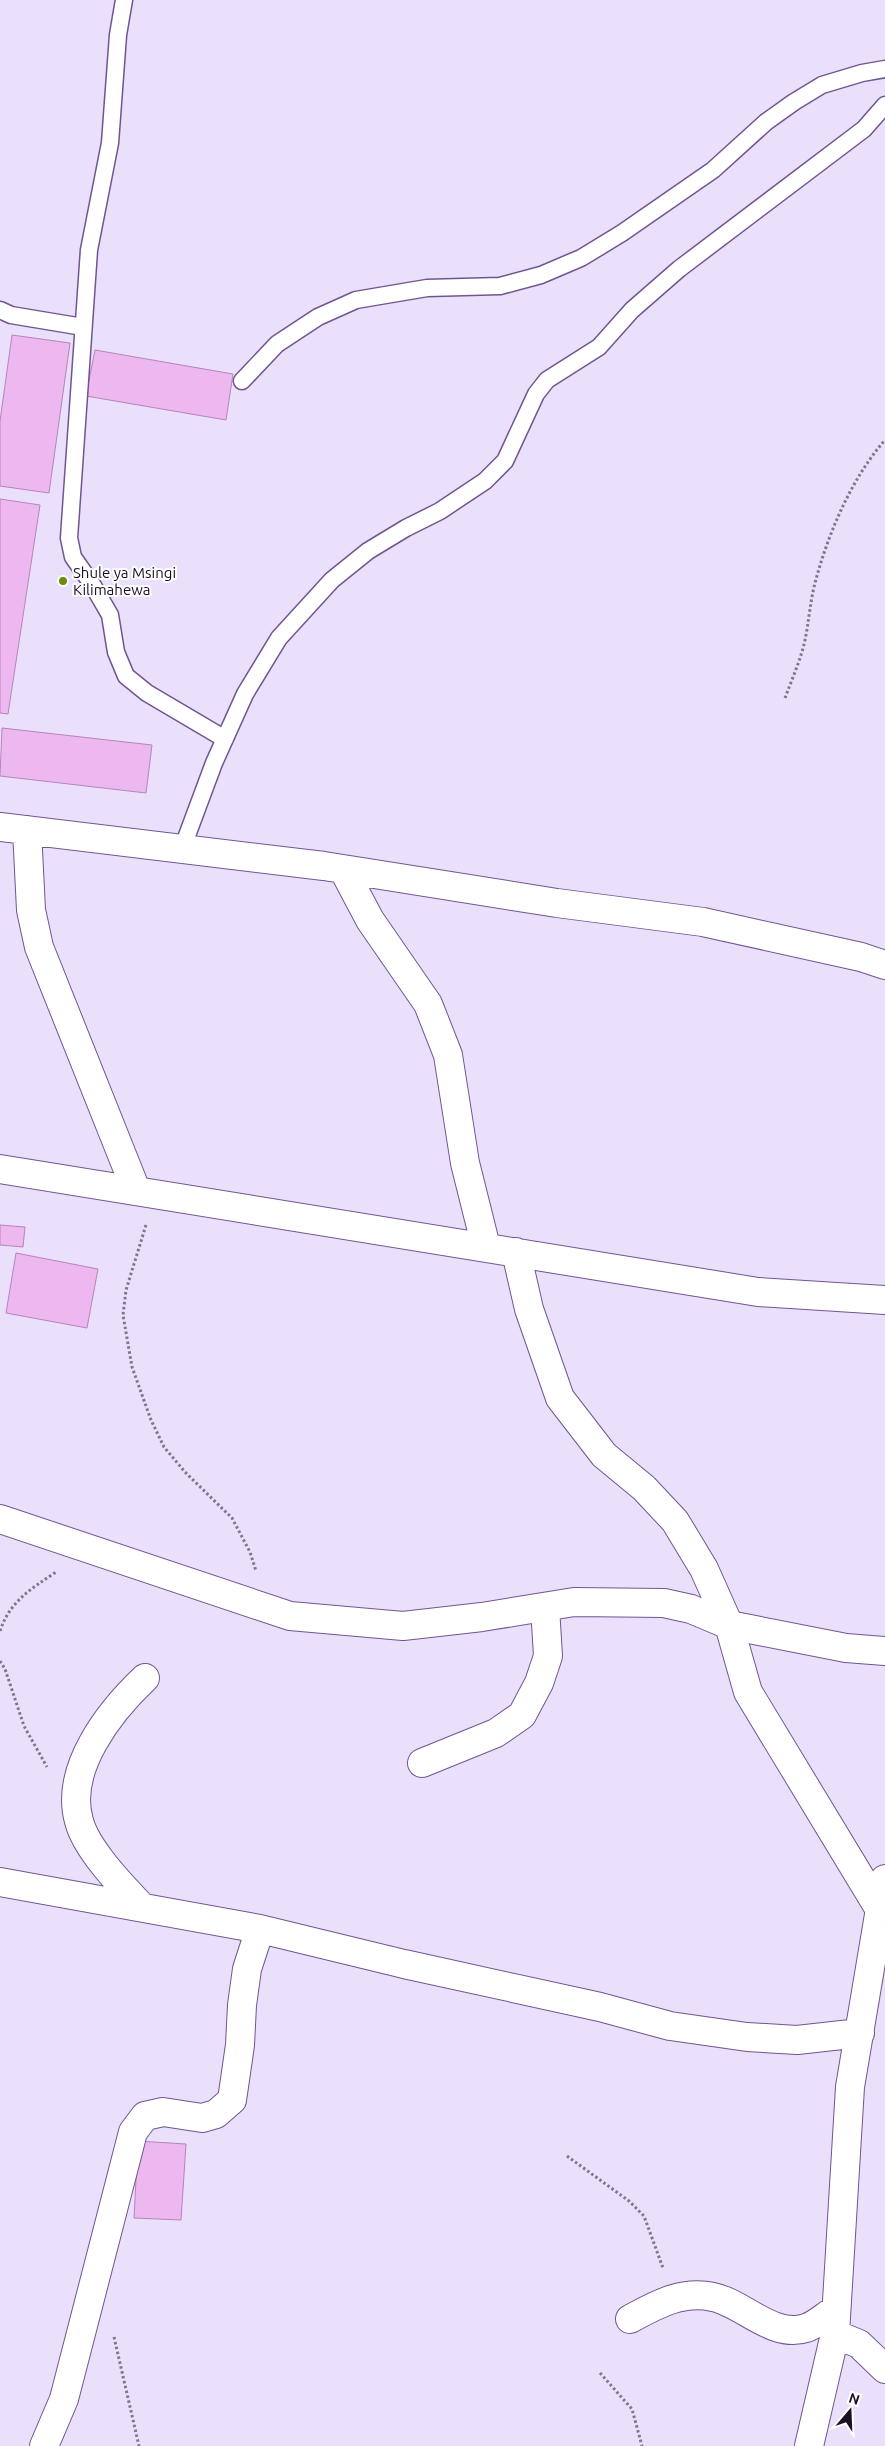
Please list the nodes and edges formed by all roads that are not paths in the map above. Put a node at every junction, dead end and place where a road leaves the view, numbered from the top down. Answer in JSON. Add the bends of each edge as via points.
{"nodes":[{"id":1,"x":124,"y":0,"type":"edge"},
{"id":2,"x":885,"y":69,"type":"edge"},
{"id":3,"x":885,"y":105,"type":"edge"},
{"id":4,"x":0,"y":310,"type":"edge"},
{"id":5,"x":83,"y":327,"type":"junction"},
{"id":6,"x":242,"y":381,"type":"dead end"},
{"id":7,"x":225,"y":739,"type":"junction"},
{"id":8,"x":0,"y":826,"type":"edge"},
{"id":9,"x":27,"y":830,"type":"junction"},
{"id":10,"x":182,"y":848,"type":"junction"},
{"id":11,"x":343,"y":869,"type":"junction"},
{"id":12,"x":885,"y":965,"type":"edge"},
{"id":13,"x":0,"y":1169,"type":"edge"},
{"id":14,"x":142,"y":1191,"type":"junction"},
{"id":15,"x":486,"y":1247,"type":"junction"},
{"id":16,"x":516,"y":1252,"type":"junction"},
{"id":17,"x":885,"y":1300,"type":"edge"},
{"id":18,"x":0,"y":1519,"type":"edge"},
{"id":19,"x":545,"y":1608,"type":"junction"},
{"id":20,"x":729,"y":1625,"type":"junction"},
{"id":21,"x":885,"y":1651,"type":"edge"},
{"id":22,"x":145,"y":1678,"type":"dead end"},
{"id":23,"x":422,"y":1763,"type":"dead end"},
{"id":24,"x":885,"y":1879,"type":"edge"},
{"id":25,"x":0,"y":1882,"type":"edge"},
{"id":26,"x":142,"y":1907,"type":"junction"},
{"id":27,"x":880,"y":1910,"type":"junction"},
{"id":28,"x":260,"y":1929,"type":"junction"},
{"id":29,"x":860,"y":2033,"type":"junction"},
{"id":30,"x":630,"y":2319,"type":"dead end"},
{"id":31,"x":853,"y":2332,"type":"edge"},
{"id":32,"x":885,"y":2369,"type":"edge"},
{"id":33,"x":44,"y":2446,"type":"edge"},
{"id":34,"x":809,"y":2446,"type":"edge"}],
"edges":[{"from":1,"to":5,"type":"lane","via":[[118,35],[110,143],[89,250]]},
{"from":2,"to":6,"type":"lane","via":[[822,85],[794,102],[766,122],[713,170],[581,258],[541,276],[500,286],[427,288],[356,300],[318,317],[277,344]]},
{"from":3,"to":7,"type":"lane","via":[[864,129],[679,269],[632,310],[599,347],[547,380],[536,394],[505,461],[485,481],[440,511],[368,551],[332,580],[279,638],[245,694]]},
{"from":4,"to":5,"type":"lane"},
{"from":5,"to":7,"type":"lane","via":[[69,538],[73,557],[110,615],[116,652],[126,676],[147,694]]},
{"from":7,"to":10,"type":"lane"},
{"from":8,"to":9,"type":"street"},
{"from":9,"to":10,"type":"street"},
{"from":9,"to":14,"type":"street","via":[[31,910],[38,947]]},
{"from":10,"to":11,"type":"street"},
{"from":11,"to":12,"type":"street","via":[[703,922]]},
{"from":11,"to":15,"type":"street","via":[[370,920],[428,1004],[448,1055],[466,1163]]},
{"from":13,"to":14,"type":"street"},
{"from":14,"to":15,"type":"street"},
{"from":15,"to":16,"type":"street"},
{"from":16,"to":17,"type":"street","via":[[758,1292]]},
{"from":16,"to":20,"type":"street","via":[[529,1309],[560,1398],[604,1454],[644,1488],[674,1521],[704,1569]]},
{"from":18,"to":19,"type":"street","via":[[290,1616],[403,1626]]},
{"from":19,"to":20,"type":"street","via":[[574,1602],[664,1603],[691,1609]]},
{"from":19,"to":23,"type":"street","via":[[548,1656],[540,1683],[522,1715],[496,1733]]},
{"from":20,"to":21,"type":"street","via":[[846,1648]]},
{"from":20,"to":27,"type":"street","via":[[748,1692]]},
{"from":22,"to":26,"type":"street","via":[[110,1714],[91,1744],[80,1774],[77,1799],[79,1822],[95,1852]]},
{"from":24,"to":27,"type":"street"},
{"from":25,"to":26,"type":"street"},
{"from":26,"to":28,"type":"street"},
{"from":27,"to":29,"type":"street"},
{"from":28,"to":29,"type":"street","via":[[670,2026],[797,2040]]},
{"from":28,"to":33,"type":"street","via":[[247,1969],[232,2100],[216,2114],[202,2118],[163,2112],[145,2116],[133,2132],[64,2399]]},
{"from":29,"to":31,"type":"street","via":[[850,2087]]},
{"from":30,"to":31,"type":"street","via":[[666,2300],[684,2296],[713,2297],[788,2329]]},
{"from":31,"to":32,"type":"street"},
{"from":31,"to":34,"type":"street"}]}
